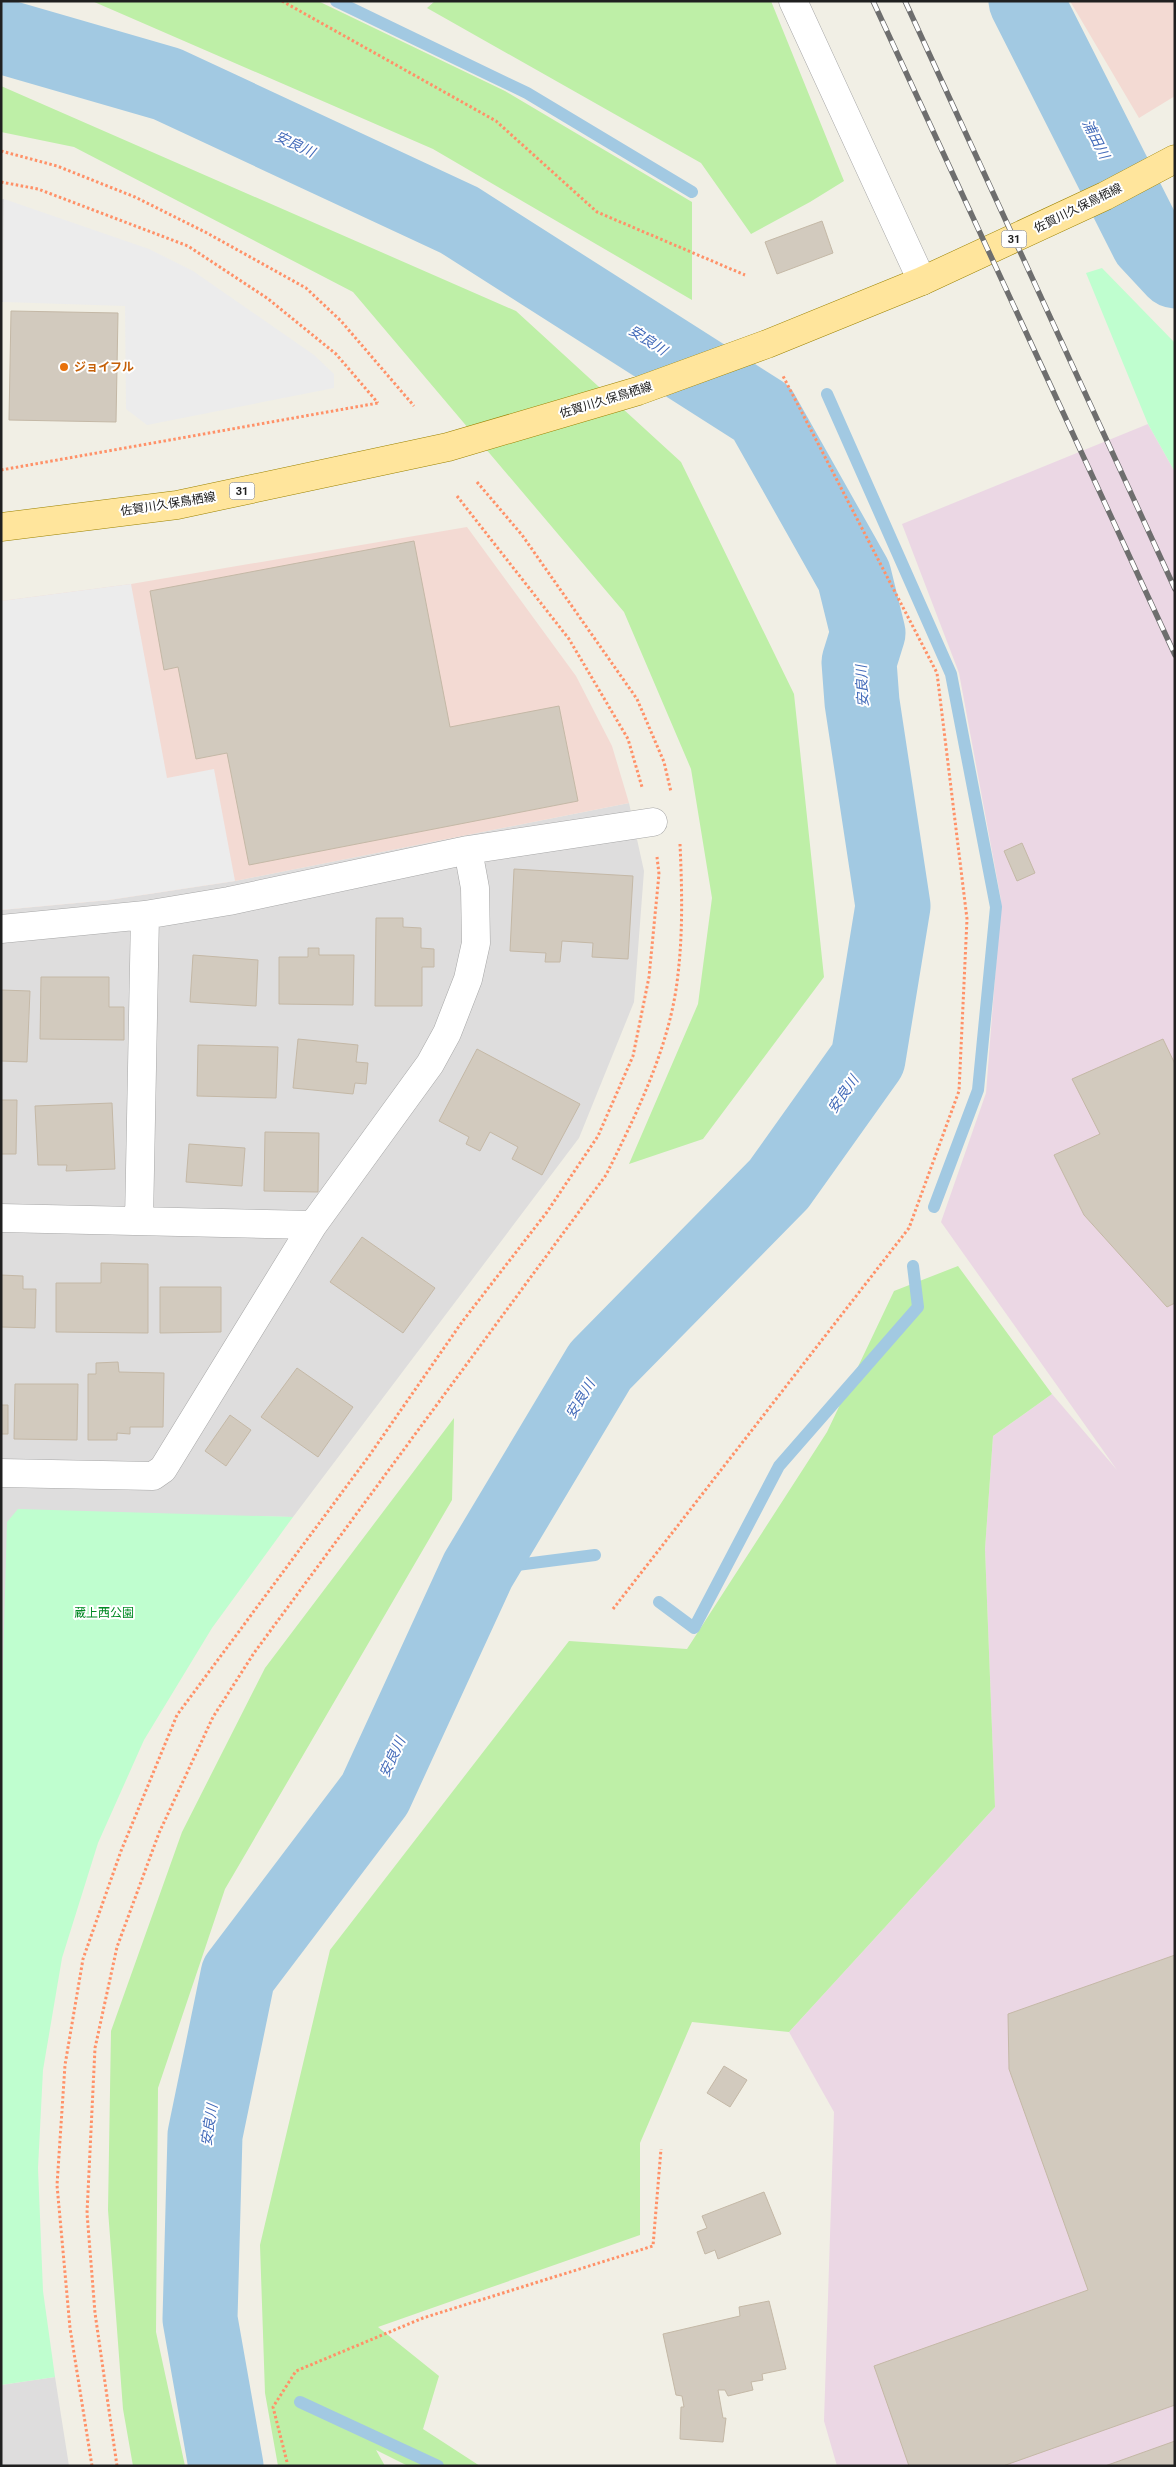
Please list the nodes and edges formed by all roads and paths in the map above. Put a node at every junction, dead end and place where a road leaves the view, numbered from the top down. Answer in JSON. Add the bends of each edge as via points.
{"nodes":[{"id":1,"x":282,"y":1,"type":"edge"},
{"id":2,"x":793,"y":1,"type":"edge"},
{"id":3,"x":1,"y":152,"type":"edge"},
{"id":4,"x":1175,"y":160,"type":"edge"},
{"id":5,"x":1,"y":182,"type":"edge"},
{"id":6,"x":745,"y":275,"type":"dead end"},
{"id":7,"x":922,"y":281,"type":"junction"},
{"id":8,"x":767,"y":344,"type":"junction"},
{"id":9,"x":414,"y":406,"type":"dead end"},
{"id":10,"x":1,"y":470,"type":"edge"},
{"id":11,"x":477,"y":482,"type":"dead end"},
{"id":12,"x":457,"y":496,"type":"dead end"},
{"id":13,"x":1,"y":527,"type":"edge"},
{"id":14,"x":672,"y":798,"type":"dead end"},
{"id":15,"x":653,"y":822,"type":"junction"},
{"id":16,"x":680,"y":843,"type":"dead end"},
{"id":17,"x":468,"y":850,"type":"junction"},
{"id":18,"x":145,"y":914,"type":"junction"},
{"id":19,"x":1,"y":929,"type":"edge"},
{"id":20,"x":1,"y":1218,"type":"edge"},
{"id":21,"x":139,"y":1221,"type":"junction"},
{"id":22,"x":314,"y":1226,"type":"junction"},
{"id":23,"x":1,"y":1473,"type":"edge"},
{"id":24,"x":613,"y":1609,"type":"dead end"},
{"id":25,"x":661,"y":2149,"type":"dead end"},
{"id":26,"x":287,"y":2462,"type":"dead end"},
{"id":27,"x":92,"y":2466,"type":"edge"},
{"id":28,"x":117,"y":2466,"type":"edge"}],
"edges":[{"from":1,"to":6,"type":"path","via":[[496,121],[597,212]]},
{"from":2,"to":7,"type":"street"},
{"from":3,"to":9,"type":"path","via":[[57,166],[135,197],[306,288],[342,321]]},
{"from":4,"to":7,"type":"main road","name":"佐賀川久保鳥栖線","number":"31"},
{"from":5,"to":10,"type":"path","via":[[38,190],[188,246],[266,298],[336,354],[378,403]]},
{"from":7,"to":8,"type":"main road","name":"佐賀川久保鳥栖線","number":"31"},
{"from":8,"to":13,"type":"main road","name":"佐賀川久保鳥栖線","number":"31","via":[[638,391],[448,447],[177,506]]},
{"from":8,"to":24,"type":"path","via":[[937,673],[967,919],[959,1091],[909,1228]]},
{"from":11,"to":14,"type":"path","via":[[522,535],[637,699],[664,762]]},
{"from":12,"to":15,"type":"path","via":[[569,639],[628,738]]},
{"from":15,"to":17,"type":"street"},
{"from":15,"to":27,"type":"path","via":[[659,874],[649,977],[634,1056],[598,1136],[547,1212],[462,1322],[369,1456],[178,1715],[121,1851],[83,1959],[65,2065],[57,2184],[70,2328]]},
{"from":16,"to":28,"type":"path","via":[[682,916],[678,976],[663,1046],[606,1175],[254,1653],[213,1717],[159,1833],[117,1947],[95,2048],[87,2213],[95,2313]]},
{"from":17,"to":18,"type":"street","via":[[229,901]]},
{"from":17,"to":22,"type":"street","via":[[475,888],[476,943],[468,979],[447,1033],[430,1064]]},
{"from":18,"to":19,"type":"street"},
{"from":18,"to":21,"type":"street"},
{"from":20,"to":21,"type":"street"},
{"from":21,"to":22,"type":"street"},
{"from":22,"to":23,"type":"street","via":[[163,1469],[153,1476]]},
{"from":25,"to":26,"type":"path","via":[[653,2246],[423,2318],[296,2371],[273,2406]]}]}
